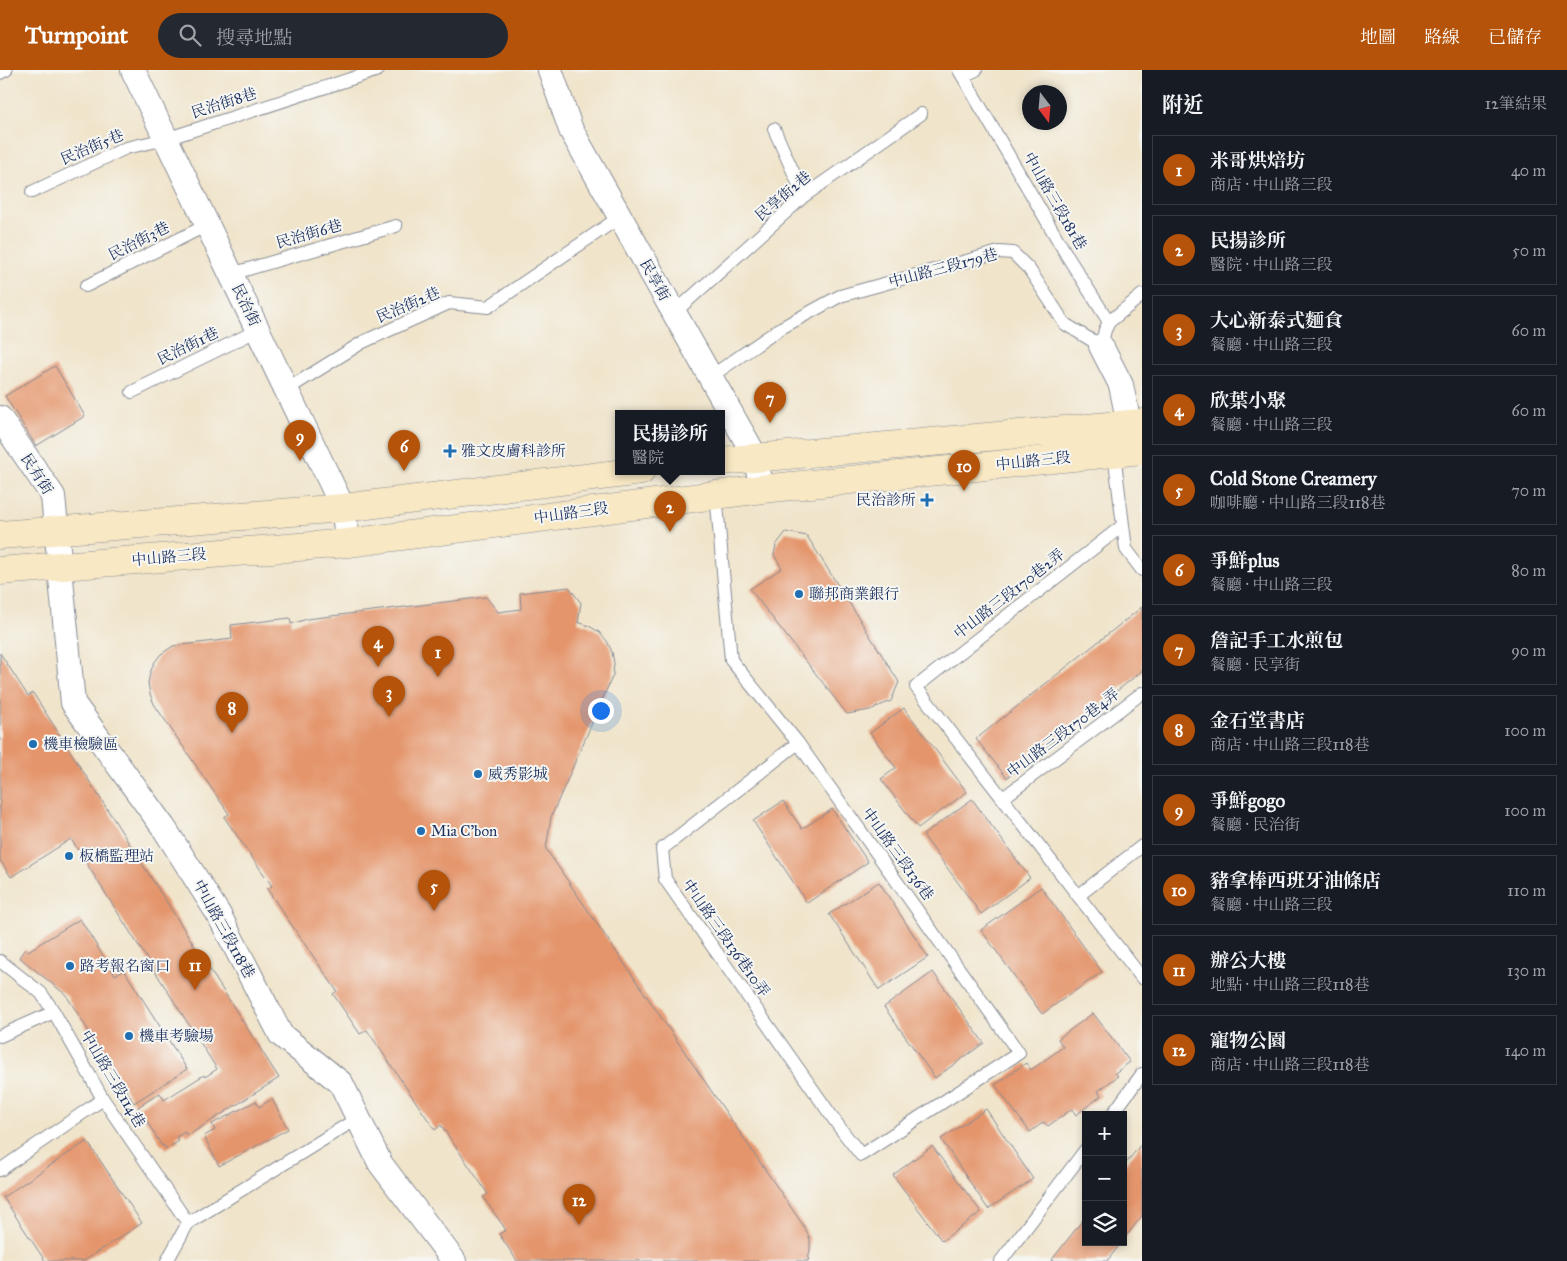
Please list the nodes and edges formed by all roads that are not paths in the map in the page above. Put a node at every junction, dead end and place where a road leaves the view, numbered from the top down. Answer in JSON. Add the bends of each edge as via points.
{"nodes":[{"id":1,"x":6,"y":70,"type":"edge"},
{"id":2,"x":133,"y":70,"type":"edge"},
{"id":3,"x":378,"y":70,"type":"edge"},
{"id":4,"x":550,"y":70,"type":"edge"},
{"id":5,"x":976,"y":70,"type":"edge"},
{"id":6,"x":0,"y":73,"type":"edge"},
{"id":7,"x":961,"y":73,"type":"edge"},
{"id":8,"x":921,"y":114,"type":"dead end"},
{"id":9,"x":774,"y":129,"type":"dead end"},
{"id":10,"x":166,"y":139,"type":"junction"},
{"id":11,"x":32,"y":192,"type":"dead end"},
{"id":12,"x":804,"y":196,"type":"junction"},
{"id":13,"x":620,"y":217,"type":"junction"},
{"id":14,"x":207,"y":226,"type":"junction"},
{"id":15,"x":396,"y":226,"type":"dead end"},
{"id":16,"x":231,"y":274,"type":"junction"},
{"id":17,"x":86,"y":286,"type":"dead end"},
{"id":18,"x":1142,"y":295,"type":"edge"},
{"id":19,"x":674,"y":313,"type":"junction"},
{"id":20,"x":1109,"y":322,"type":"junction"},
{"id":21,"x":258,"y":330,"type":"junction"},
{"id":22,"x":1101,"y":346,"type":"junction"},
{"id":23,"x":710,"y":377,"type":"junction"},
{"id":24,"x":286,"y":390,"type":"junction"},
{"id":25,"x":132,"y":392,"type":"dead end"},
{"id":26,"x":0,"y":418,"type":"edge"},
{"id":27,"x":1136,"y":424,"type":"edge"},
{"id":28,"x":1142,"y":450,"type":"edge"},
{"id":29,"x":1114,"y":453,"type":"junction"},
{"id":30,"x":755,"y":456,"type":"junction"},
{"id":31,"x":725,"y":460,"type":"edge"},
{"id":32,"x":615,"y":474,"type":"edge"},
{"id":33,"x":762,"y":489,"type":"junction"},
{"id":34,"x":716,"y":494,"type":"junction"},
{"id":35,"x":343,"y":508,"type":"junction"},
{"id":36,"x":1122,"y":526,"type":"junction"},
{"id":37,"x":56,"y":531,"type":"junction"},
{"id":38,"x":0,"y":535,"type":"edge"},
{"id":39,"x":348,"y":543,"type":"junction"},
{"id":40,"x":60,"y":566,"type":"junction"},
{"id":41,"x":1142,"y":570,"type":"edge"},
{"id":42,"x":0,"y":571,"type":"edge"},
{"id":43,"x":1142,"y":693,"type":"edge"},
{"id":44,"x":798,"y":743,"type":"junction"},
{"id":45,"x":1003,"y":798,"type":"junction"},
{"id":46,"x":1142,"y":846,"type":"edge"},
{"id":47,"x":1078,"y":896,"type":"junction"},
{"id":48,"x":0,"y":961,"type":"edge"},
{"id":49,"x":1142,"y":978,"type":"edge"},
{"id":50,"x":54,"y":1012,"type":"junction"},
{"id":51,"x":0,"y":1036,"type":"edge"},
{"id":52,"x":1142,"y":1074,"type":"edge"},
{"id":53,"x":103,"y":1099,"type":"junction"},
{"id":54,"x":1115,"y":1111,"type":"edge"},
{"id":55,"x":358,"y":1118,"type":"junction"},
{"id":56,"x":1082,"y":1154,"type":"edge"},
{"id":57,"x":861,"y":1155,"type":"joint"},
{"id":58,"x":0,"y":1170,"type":"edge"},
{"id":59,"x":188,"y":1223,"type":"junction"},
{"id":60,"x":167,"y":1261,"type":"edge"},
{"id":61,"x":454,"y":1261,"type":"edge"},
{"id":62,"x":1001,"y":1261,"type":"edge"}],
"edges":[{"from":1,"to":6,"type":"lane"},
{"from":2,"to":10,"type":"street","name":"民治街"},
{"from":3,"to":10,"type":"lane","name":"民治街8巷"},
{"from":4,"to":13,"type":"street","name":"民享街","via":[[571,130]]},
{"from":5,"to":7,"type":"lane"},
{"from":7,"to":20,"type":"lane","name":"中山路三段181巷"},
{"from":8,"to":12,"type":"lane","name":"民享街2巷"},
{"from":9,"to":12,"type":"lane"},
{"from":10,"to":11,"type":"lane","name":"民治街5巷","via":[[126,148]]},
{"from":10,"to":14,"type":"street","name":"民治街"},
{"from":12,"to":19,"type":"lane","name":"民享街2巷"},
{"from":13,"to":19,"type":"street","name":"民享街"},
{"from":13,"to":24,"type":"lane","name":"民治街2巷","via":[[488,307],[449,303],[363,342]]},
{"from":14,"to":16,"type":"street","name":"民治街"},
{"from":14,"to":17,"type":"lane","name":"民治街3巷"},
{"from":15,"to":16,"type":"lane","name":"民治街6巷"},
{"from":16,"to":21,"type":"street","name":"民治街"},
{"from":18,"to":20,"type":"lane"},
{"from":19,"to":23,"type":"street","name":"民享街"},
{"from":20,"to":22,"type":"lane"},
{"from":21,"to":24,"type":"street","name":"民治街"},
{"from":21,"to":25,"type":"lane","name":"民治街1巷"},
{"from":22,"to":23,"type":"lane","name":"中山路三段179巷","via":[[1065,324],[1029,269],[1013,253],[999,252],[840,296],[781,328]]},
{"from":22,"to":27,"type":"street"},
{"from":23,"to":30,"type":"street","name":"民享街"},
{"from":24,"to":35,"type":"street","name":"民治街"},
{"from":26,"to":37,"type":"street","name":"民有街","via":[[53,496]]},
{"from":27,"to":29,"type":"street"},
{"from":27,"to":30,"type":"main road","name":"中山路三段"},
{"from":28,"to":29,"type":"main road","name":"中山路三段"},
{"from":29,"to":33,"type":"main road","name":"中山路三段"},
{"from":29,"to":36,"type":"lane"},
{"from":30,"to":31,"type":"main road","name":"中山路三段"},
{"from":30,"to":33,"type":"street","name":"民享街"},
{"from":32,"to":35,"type":"main road"},
{"from":33,"to":34,"type":"main road","name":"中山路三段"},
{"from":34,"to":39,"type":"main road","name":"中山路三段"},
{"from":34,"to":44,"type":"lane","name":"中山路三段136巷","via":[[731,660]]},
{"from":35,"to":37,"type":"main road"},
{"from":35,"to":39,"type":"street","name":"民治街"},
{"from":36,"to":41,"type":"lane","via":[[1126,549]]},
{"from":36,"to":45,"type":"lane","name":"中山路三段170巷2弄","via":[[916,687]]},
{"from":37,"to":38,"type":"main road"},
{"from":37,"to":40,"type":"street","name":"民有街"},
{"from":39,"to":40,"type":"main road","name":"中山路三段"},
{"from":40,"to":42,"type":"main road","name":"中山路三段"},
{"from":40,"to":55,"type":"street","name":"中山路三段118巷","via":[[73,703],[164,828],[219,915],[281,1035],[341,1083]]},
{"from":43,"to":45,"type":"lane","name":"中山路三段170巷4弄"},
{"from":44,"to":57,"type":"lane","name":"中山路三段136巷10弄","via":[[662,849],[665,878]]},
{"from":44,"to":57,"type":"lane","name":"中山路三段136巷","via":[[1019,1052]]},
{"from":45,"to":47,"type":"lane"},
{"from":46,"to":47,"type":"lane"},
{"from":47,"to":49,"type":"lane"},
{"from":48,"to":50,"type":"lane","name":"中山路三段114巷","via":[[41,993]]},
{"from":50,"to":51,"type":"lane"},
{"from":50,"to":53,"type":"lane","name":"中山路三段114巷"},
{"from":52,"to":54,"type":"lane"},
{"from":53,"to":58,"type":"lane"},
{"from":53,"to":59,"type":"lane","name":"中山路三段114巷"},
{"from":55,"to":59,"type":"lane"},
{"from":55,"to":61,"type":"street","name":"中山路三段118巷","via":[[380,1163]]},
{"from":56,"to":62,"type":"lane"},
{"from":59,"to":60,"type":"lane"}]}
